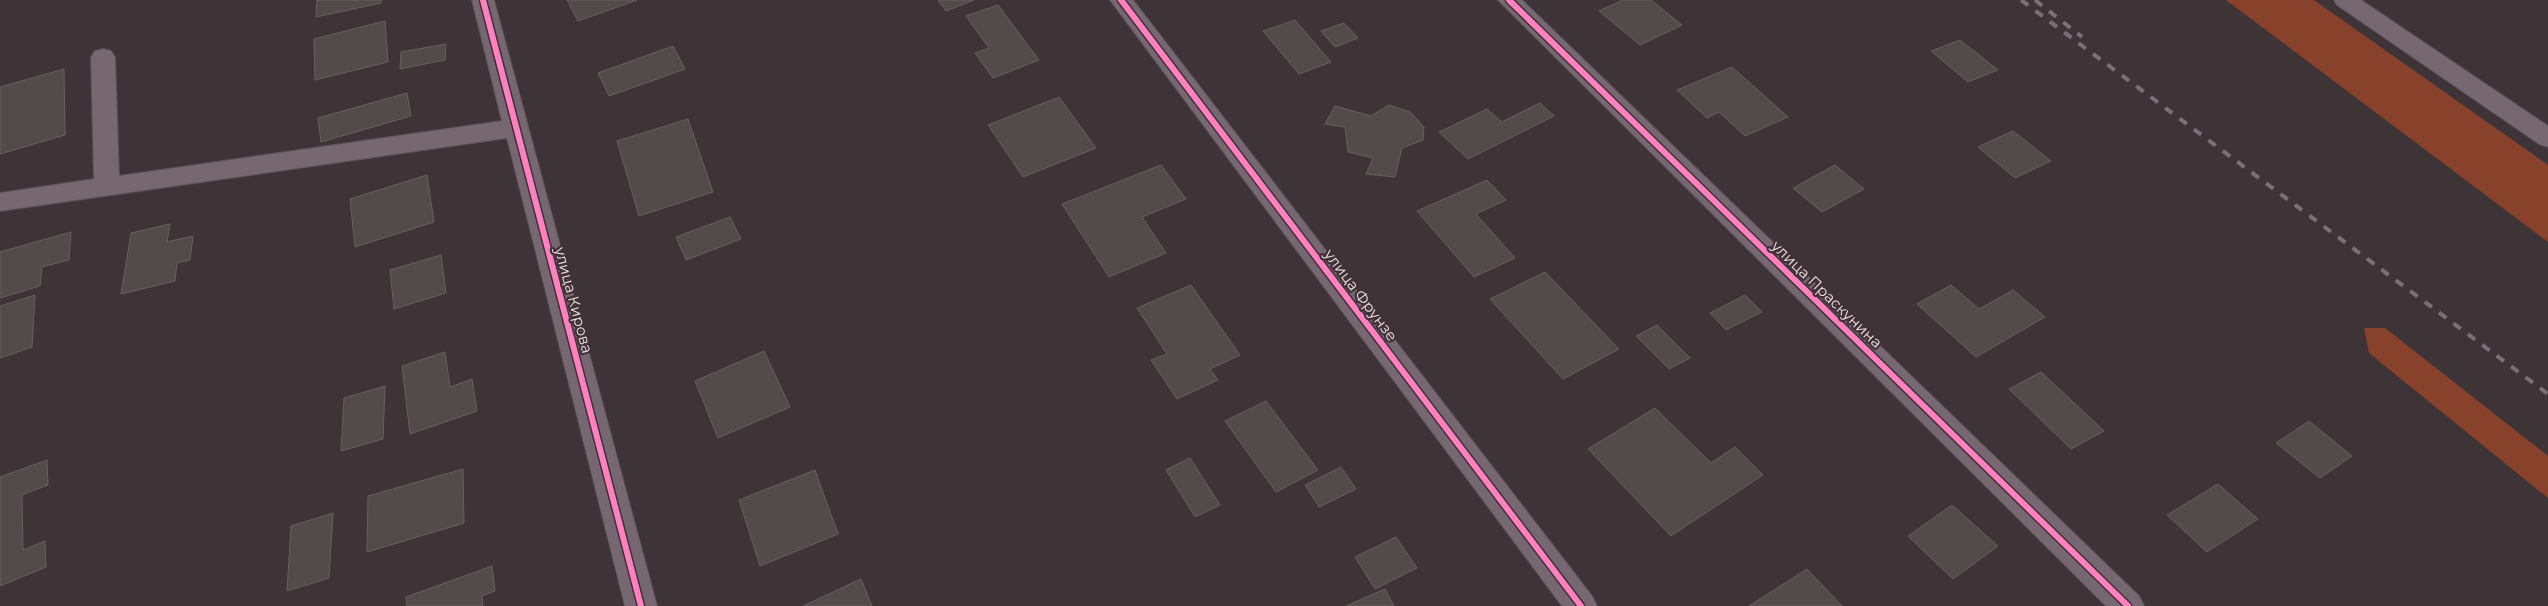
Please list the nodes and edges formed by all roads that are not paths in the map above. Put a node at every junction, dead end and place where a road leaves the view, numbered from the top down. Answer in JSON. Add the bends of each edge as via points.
{"nodes":[{"id":1,"x":483,"y":0,"type":"edge"},
{"id":2,"x":1121,"y":0,"type":"edge"},
{"id":3,"x":1509,"y":0,"type":"edge"},
{"id":4,"x":2345,"y":0,"type":"edge"},
{"id":5,"x":103,"y":57,"type":"dead end"},
{"id":6,"x":516,"y":128,"type":"junction"},
{"id":7,"x":2548,"y":138,"type":"edge"},
{"id":8,"x":106,"y":187,"type":"junction"},
{"id":9,"x":0,"y":202,"type":"edge"},
{"id":10,"x":640,"y":606,"type":"edge"},
{"id":11,"x":1581,"y":606,"type":"edge"},
{"id":12,"x":2128,"y":606,"type":"edge"}],
"edges":[{"from":1,"to":6,"type":"street","name":"улица Кирова"},
{"from":2,"to":11,"type":"street","name":"улица Фрунзе"},
{"from":3,"to":12,"type":"street","name":"улица Праскунина"},
{"from":4,"to":7,"type":"street"},
{"from":5,"to":8,"type":"street"},
{"from":6,"to":8,"type":"street"},
{"from":6,"to":10,"type":"street","name":"улица Кирова"},
{"from":8,"to":9,"type":"street"}]}
